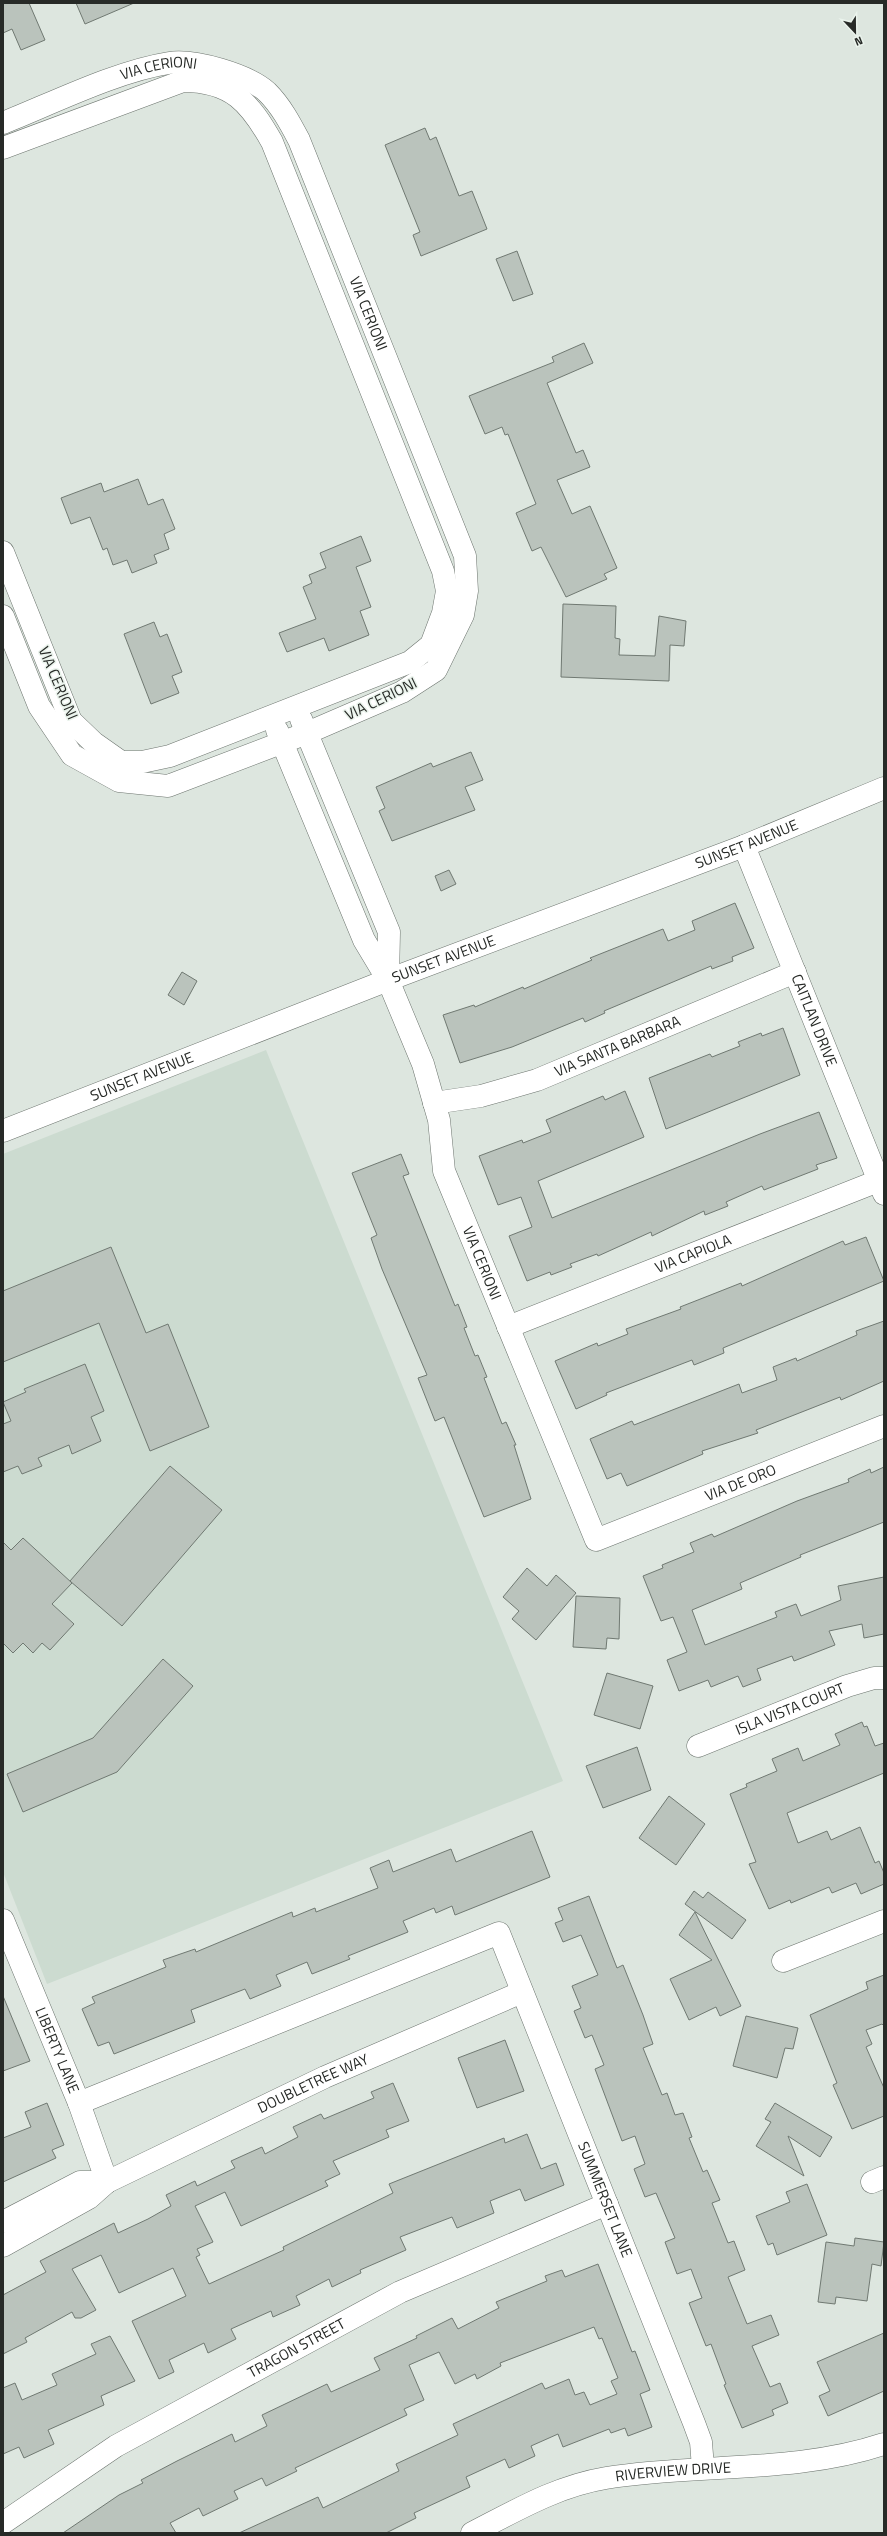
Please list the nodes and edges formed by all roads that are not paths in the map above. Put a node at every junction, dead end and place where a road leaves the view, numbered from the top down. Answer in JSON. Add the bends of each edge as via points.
{"nodes":[{"id":1,"x":3,"y":123,"type":"edge"},
{"id":2,"x":3,"y":148,"type":"edge"},
{"id":3,"x":3,"y":552,"type":"edge"},
{"id":4,"x":3,"y":616,"type":"edge"},
{"id":5,"x":297,"y":708,"type":"junction"},
{"id":6,"x":272,"y":717,"type":"junction"},
{"id":7,"x":307,"y":733,"type":"junction"},
{"id":8,"x":282,"y":743,"type":"junction"},
{"id":9,"x":884,"y":788,"type":"edge"},
{"id":10,"x":744,"y":846,"type":"junction"},
{"id":11,"x":795,"y":972,"type":"junction"},
{"id":12,"x":388,"y":980,"type":"junction"},
{"id":13,"x":434,"y":1103,"type":"junction"},
{"id":14,"x":3,"y":1131,"type":"edge"},
{"id":15,"x":881,"y":1188,"type":"edge"},
{"id":16,"x":508,"y":1327,"type":"junction"},
{"id":17,"x":884,"y":1426,"type":"edge"},
{"id":18,"x":596,"y":1540,"type":"joint"},
{"id":19,"x":884,"y":1678,"type":"edge"},
{"id":20,"x":698,"y":1746,"type":"dead end"},
{"id":21,"x":3,"y":1920,"type":"edge"},
{"id":22,"x":884,"y":1921,"type":"edge"},
{"id":23,"x":9,"y":1952,"type":"edge"},
{"id":24,"x":783,"y":1962,"type":"dead end"},
{"id":25,"x":522,"y":1992,"type":"junction"},
{"id":26,"x":79,"y":2102,"type":"junction"},
{"id":27,"x":108,"y":2182,"type":"junction"},
{"id":28,"x":607,"y":2204,"type":"junction"},
{"id":29,"x":3,"y":2222,"type":"edge"},
{"id":30,"x":3,"y":2246,"type":"edge"},
{"id":31,"x":884,"y":2444,"type":"edge"},
{"id":32,"x":703,"y":2468,"type":"junction"},
{"id":33,"x":3,"y":2523,"type":"edge"},
{"id":34,"x":472,"y":2533,"type":"edge"}],
"edges":[{"from":1,"to":7,"type":"street","name":"VIA CERIONI","via":[[143,69],[171,62],[203,64],[245,80],[266,92],[286,115],[299,140],[465,556],[467,591],[463,615],[436,670],[402,692]]},
{"from":2,"to":5,"type":"street","name":"VIA CERIONI","via":[[183,81],[201,81],[223,87],[254,110],[272,142],[444,571],[447,591],[443,613],[431,645],[410,662]]},
{"from":3,"to":6,"type":"street","name":"VIA CERIONI","via":[[71,721],[94,743],[121,762],[142,762],[170,756]]},
{"from":4,"to":8,"type":"street","name":"VIA CERIONI","via":[[39,706],[59,739],[72,755],[119,781],[168,786]]},
{"from":5,"to":6,"type":"street","name":"VIA CERIONI"},
{"from":5,"to":7,"type":"street","name":"VIA CERIONI"},
{"from":6,"to":8,"type":"street","name":"VIA CERIONI"},
{"from":7,"to":8,"type":"street","name":"VIA CERIONI"},
{"from":7,"to":12,"type":"street","name":"VIA CERIONI","via":[[389,932]]},
{"from":8,"to":12,"type":"street","name":"VIA CERIONI","via":[[364,940]]},
{"from":9,"to":10,"type":"street","name":"SUNSET AVENUE"},
{"from":10,"to":11,"type":"street","name":"CAITLAN DRIVE"},
{"from":10,"to":12,"type":"street","name":"SUNSET AVENUE"},
{"from":11,"to":13,"type":"street","name":"VIA SANTA BARBARA","via":[[537,1080],[481,1096]]},
{"from":11,"to":15,"type":"street","name":"CAITLAN DRIVE"},
{"from":12,"to":13,"type":"street","name":"VIA CERIONI","via":[[423,1064]]},
{"from":12,"to":14,"type":"street","name":"SUNSET AVENUE"},
{"from":13,"to":16,"type":"street","name":"VIA CERIONI","via":[[439,1120],[444,1171]]},
{"from":15,"to":16,"type":"street","name":"VIA CAPIOLA"},
{"from":16,"to":18,"type":"street","name":"VIA CERIONI"},
{"from":17,"to":18,"type":"street","name":"VIA DE ORO"},
{"from":19,"to":20,"type":"street","name":"ISLA VISTA COURT","via":[[874,1678],[847,1686]]},
{"from":21,"to":23,"type":"street","name":"LIBERTY LANE"},
{"from":22,"to":24,"type":"street"},
{"from":23,"to":26,"type":"street","name":"LIBERTY LANE"},
{"from":25,"to":26,"type":"street","name":"SUMMERSET LANE","via":[[499,1933]]},
{"from":25,"to":27,"type":"street","name":"DOUBLETREE WAY","via":[[325,2077]]},
{"from":25,"to":28,"type":"street","name":"SUMMERSET LANE"},
{"from":26,"to":27,"type":"street","name":"LIBERTY LANE"},
{"from":27,"to":29,"type":"street","name":"DOUBLETREE WAY","via":[[80,2182]]},
{"from":27,"to":30,"type":"street","name":"DOUBLETREE WAY","via":[[89,2198]]},
{"from":28,"to":32,"type":"street","name":"SUMMERSET LANE","via":[[694,2422],[701,2442]]},
{"from":28,"to":33,"type":"street","name":"TRAGON STREET","via":[[400,2292],[116,2446]]},
{"from":31,"to":32,"type":"street","name":"RIVERVIEW DRIVE","via":[[824,2460]]},
{"from":32,"to":34,"type":"street","name":"RIVERVIEW DRIVE","via":[[606,2478],[574,2485],[545,2496]]}]}
